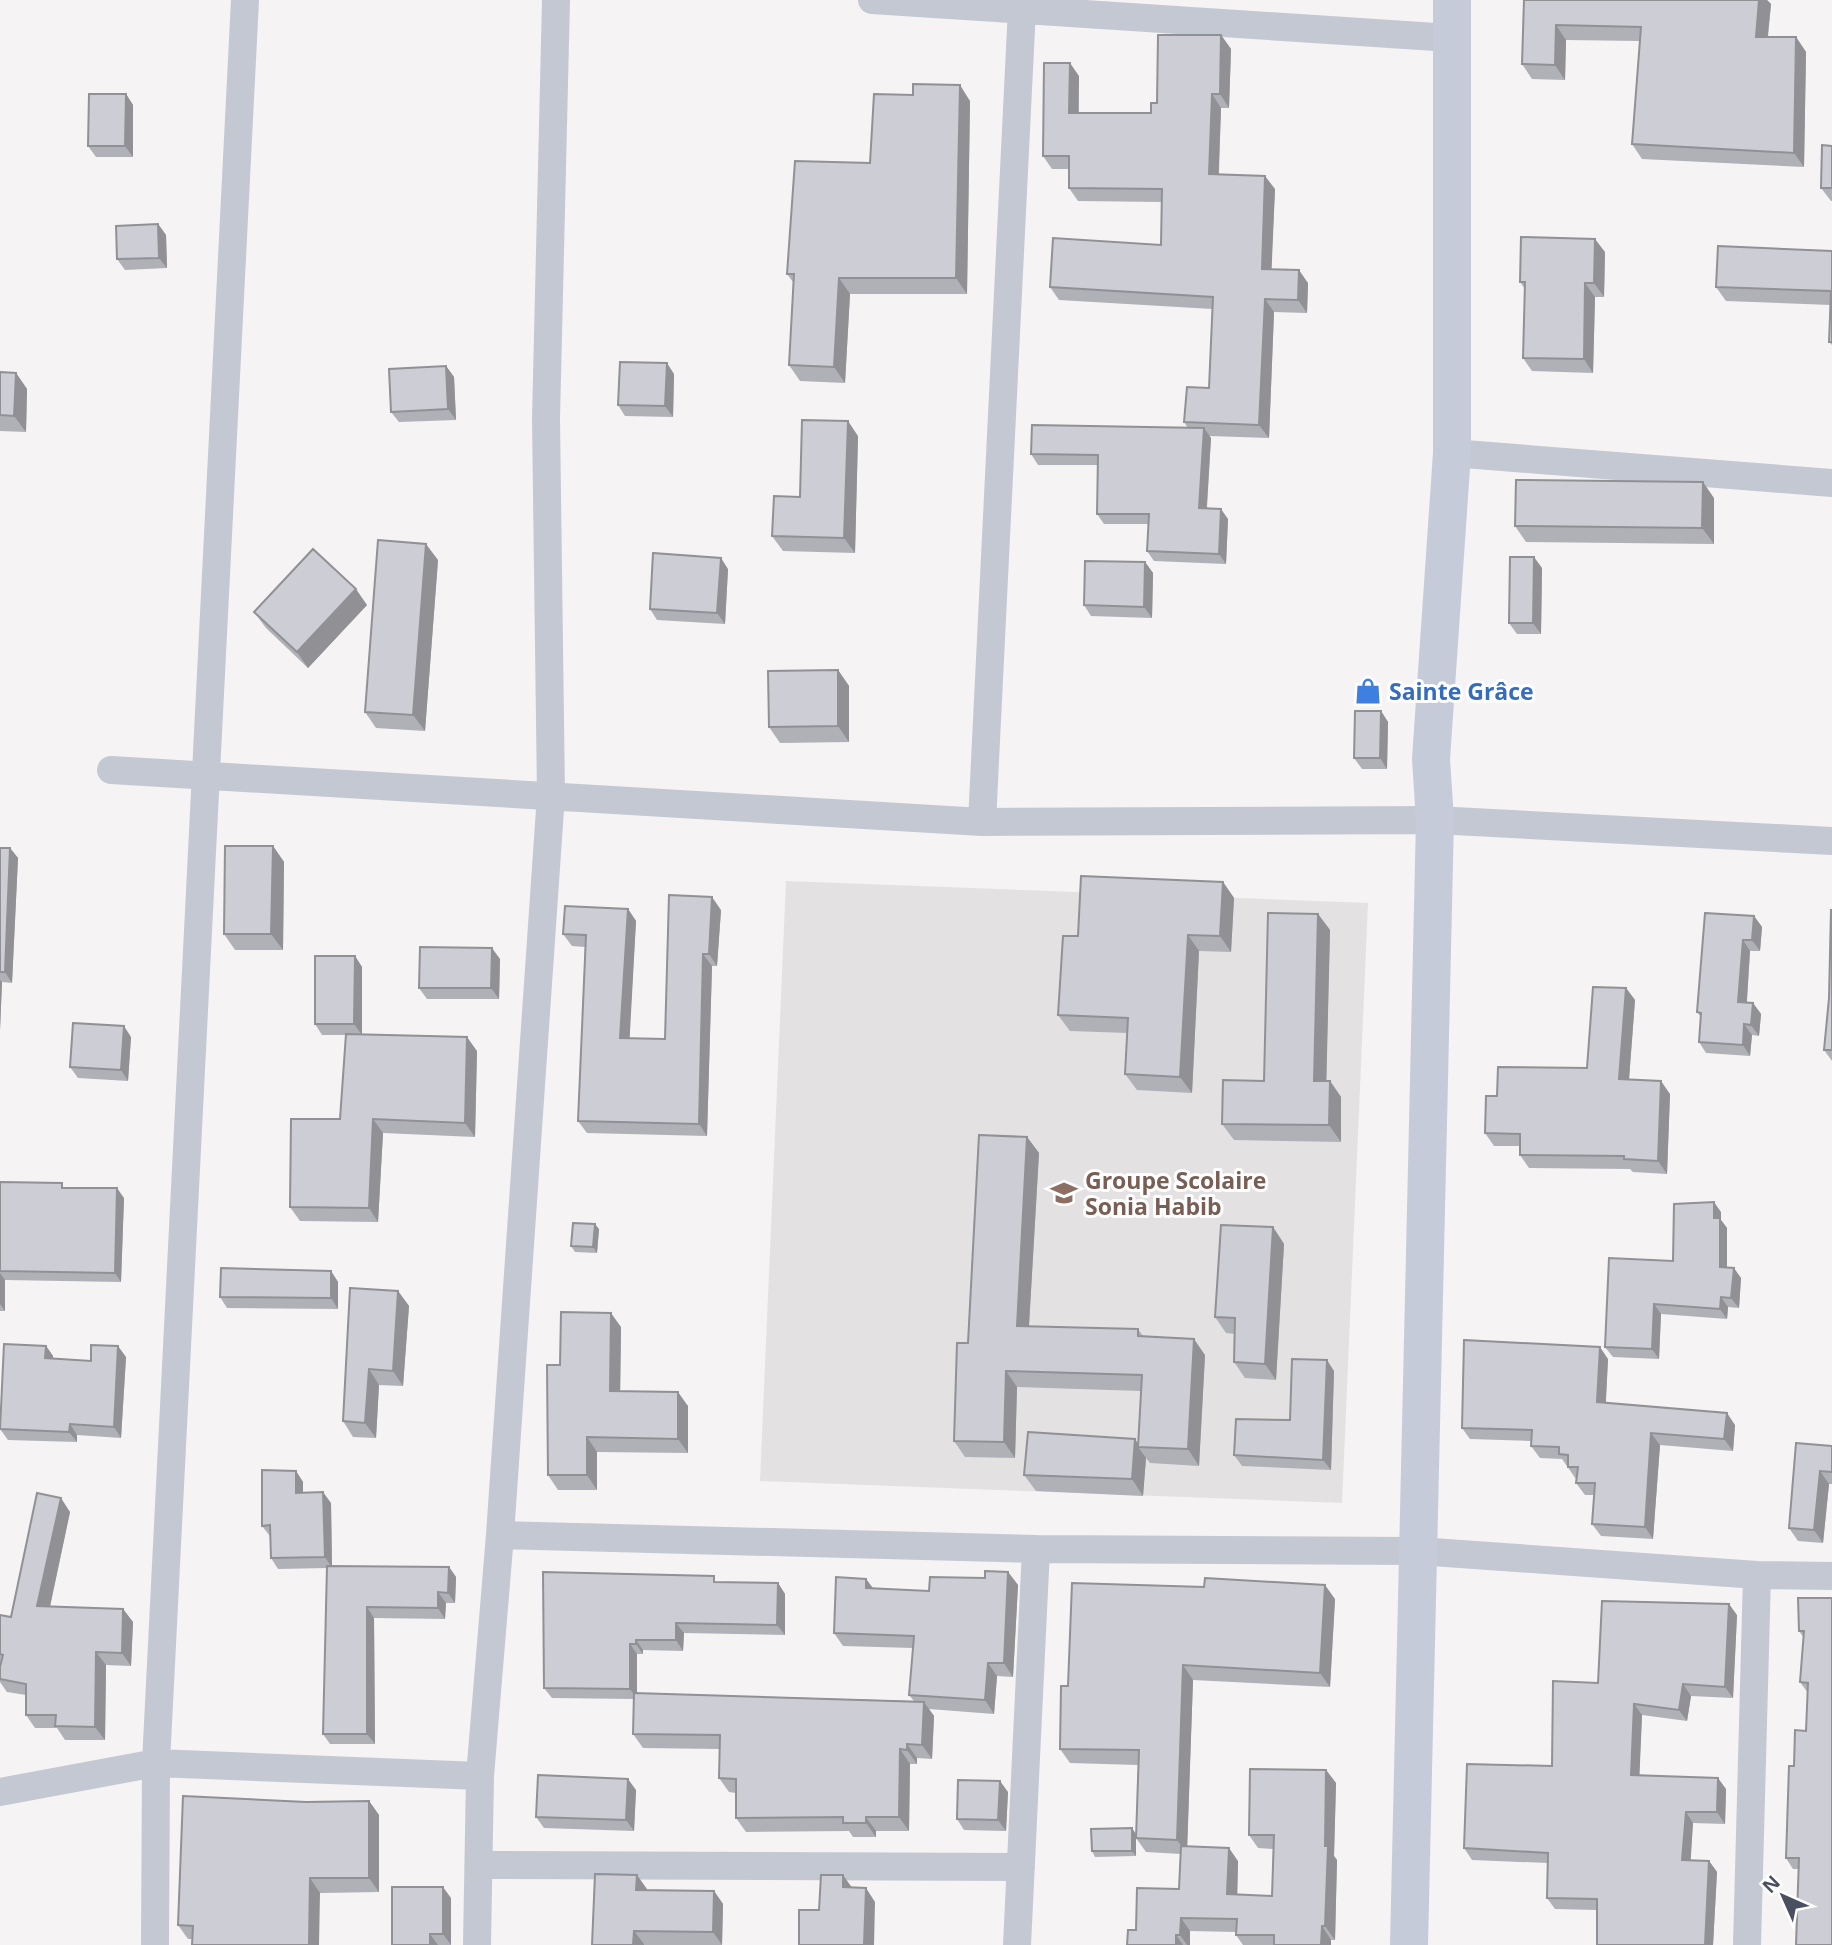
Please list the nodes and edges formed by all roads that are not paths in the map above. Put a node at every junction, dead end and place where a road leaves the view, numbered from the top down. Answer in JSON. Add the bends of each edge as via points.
{"nodes":[{"id":1,"x":245,"y":0,"type":"edge"},
{"id":2,"x":556,"y":0,"type":"edge"},
{"id":3,"x":872,"y":0,"type":"edge"},
{"id":4,"x":1452,"y":0,"type":"edge"},
{"id":5,"x":1022,"y":8,"type":"junction"},
{"id":6,"x":1451,"y":38,"type":"junction"},
{"id":7,"x":1452,"y":453,"type":"junction"},
{"id":8,"x":1832,"y":483,"type":"edge"},
{"id":9,"x":111,"y":770,"type":"dead end"},
{"id":10,"x":208,"y":776,"type":"junction"},
{"id":11,"x":551,"y":795,"type":"junction"},
{"id":12,"x":1435,"y":820,"type":"junction"},
{"id":13,"x":982,"y":822,"type":"junction"},
{"id":14,"x":1832,"y":841,"type":"edge"},
{"id":15,"x":500,"y":1535,"type":"junction"},
{"id":16,"x":1036,"y":1549,"type":"junction"},
{"id":17,"x":1418,"y":1551,"type":"junction"},
{"id":18,"x":1757,"y":1575,"type":"junction"},
{"id":19,"x":1832,"y":1576,"type":"edge"},
{"id":20,"x":156,"y":1763,"type":"junction"},
{"id":21,"x":480,"y":1776,"type":"junction"},
{"id":22,"x":0,"y":1791,"type":"edge"},
{"id":23,"x":479,"y":1865,"type":"junction"},
{"id":24,"x":1021,"y":1867,"type":"junction"},
{"id":25,"x":155,"y":1945,"type":"edge"},
{"id":26,"x":477,"y":1945,"type":"edge"},
{"id":27,"x":1017,"y":1945,"type":"edge"},
{"id":28,"x":1409,"y":1945,"type":"edge"},
{"id":29,"x":1747,"y":1945,"type":"edge"}],
"edges":[{"from":1,"to":10,"type":"street"},
{"from":2,"to":11,"type":"street","via":[[546,419]]},
{"from":3,"to":5,"type":"street"},
{"from":4,"to":6,"type":"street"},
{"from":5,"to":6,"type":"street"},
{"from":5,"to":13,"type":"street"},
{"from":6,"to":7,"type":"street"},
{"from":7,"to":8,"type":"street"},
{"from":7,"to":12,"type":"street","via":[[1431,759]]},
{"from":9,"to":10,"type":"street"},
{"from":10,"to":11,"type":"street"},
{"from":10,"to":20,"type":"street"},
{"from":11,"to":13,"type":"street"},
{"from":11,"to":15,"type":"street"},
{"from":12,"to":13,"type":"street"},
{"from":12,"to":14,"type":"street"},
{"from":12,"to":17,"type":"street"},
{"from":15,"to":16,"type":"street"},
{"from":15,"to":21,"type":"street"},
{"from":16,"to":17,"type":"street"},
{"from":16,"to":24,"type":"street"},
{"from":17,"to":18,"type":"street"},
{"from":17,"to":28,"type":"street"},
{"from":18,"to":19,"type":"street"},
{"from":18,"to":29,"type":"street"},
{"from":20,"to":21,"type":"street"},
{"from":20,"to":22,"type":"street"},
{"from":20,"to":25,"type":"street"},
{"from":21,"to":23,"type":"street"},
{"from":23,"to":24,"type":"street"},
{"from":23,"to":26,"type":"street"},
{"from":24,"to":27,"type":"street"}]}
